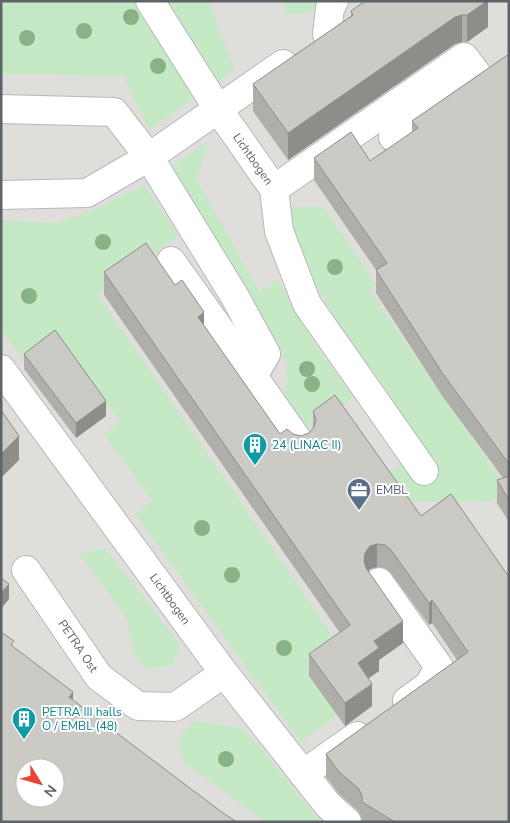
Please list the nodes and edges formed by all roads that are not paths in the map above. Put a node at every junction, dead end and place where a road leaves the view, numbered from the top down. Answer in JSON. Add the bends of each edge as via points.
{"nodes":[{"id":1,"x":150,"y":1,"type":"edge"},
{"id":2,"x":334,"y":1,"type":"edge"},
{"id":3,"x":356,"y":15,"type":"edge"},
{"id":4,"x":327,"y":34,"type":"junction"},
{"id":5,"x":1,"y":109,"type":"edge"},
{"id":6,"x":218,"y":110,"type":"junction"},
{"id":7,"x":393,"y":137,"type":"dead end"},
{"id":8,"x":149,"y":157,"type":"junction"},
{"id":9,"x":274,"y":190,"type":"junction"},
{"id":10,"x":1,"y":195,"type":"edge"},
{"id":11,"x":171,"y":261,"type":"dead end"},
{"id":12,"x":1,"y":369,"type":"edge"},
{"id":13,"x":253,"y":376,"type":"junction"},
{"id":14,"x":300,"y":443,"type":"edge"},
{"id":15,"x":424,"y":471,"type":"dead end"},
{"id":16,"x":26,"y":570,"type":"dead end"},
{"id":17,"x":379,"y":582,"type":"dead end"},
{"id":18,"x":224,"y":673,"type":"junction"},
{"id":19,"x":303,"y":774,"type":"junction"},
{"id":20,"x":347,"y":822,"type":"edge"}],
"edges":[{"from":1,"to":6,"type":"lane","name":"Lichtbogen"},
{"from":2,"to":4,"type":"lane"},
{"from":3,"to":4,"type":"lane"},
{"from":4,"to":6,"type":"lane"},
{"from":5,"to":8,"type":"lane","via":[[114,112]]},
{"from":6,"to":8,"type":"lane"},
{"from":6,"to":9,"type":"lane","name":"Lichtbogen"},
{"from":7,"to":9,"type":"lane","via":[[480,78],[464,57]]},
{"from":8,"to":10,"type":"lane","via":[[87,193]]},
{"from":8,"to":13,"type":"lane","via":[[266,354]]},
{"from":9,"to":15,"type":"lane","name":"Lichtbogen","via":[[279,231],[307,304]]},
{"from":11,"to":13,"type":"lane"},
{"from":12,"to":18,"type":"lane","name":"Lichtbogen"},
{"from":13,"to":14,"type":"lane"},
{"from":16,"to":18,"type":"lane","name":"PETRA Ost","via":[[98,677],[138,706],[176,707]]},
{"from":17,"to":19,"type":"lane","via":[[439,667],[429,685]]},
{"from":18,"to":19,"type":"lane","name":"Lichtbogen"},
{"from":19,"to":20,"type":"lane","name":"Lichtbogen","via":[[328,805]]}]}
